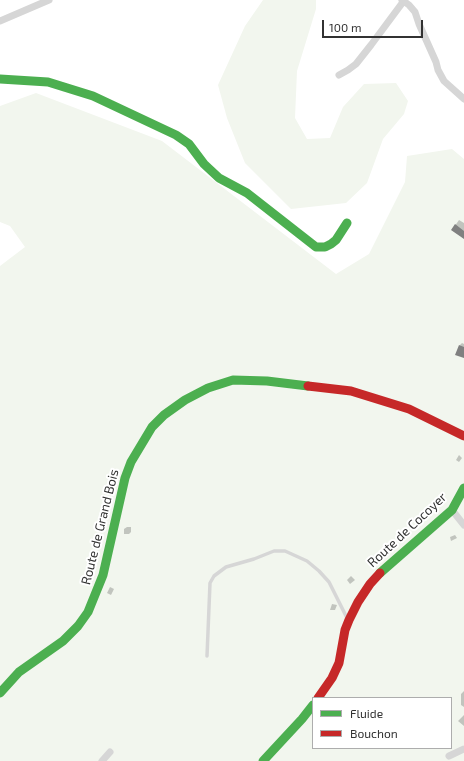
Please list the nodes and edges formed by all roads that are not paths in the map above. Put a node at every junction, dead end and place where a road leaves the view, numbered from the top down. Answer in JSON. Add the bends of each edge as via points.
{"nodes":[{"id":1,"x":49,"y":0,"type":"edge"},
{"id":2,"x":402,"y":1,"type":"edge"},
{"id":3,"x":0,"y":21,"type":"edge"},
{"id":4,"x":339,"y":75,"type":"dead end"},
{"id":5,"x":0,"y":79,"type":"edge"},
{"id":6,"x":464,"y":99,"type":"edge"},
{"id":7,"x":347,"y":223,"type":"dead end"},
{"id":8,"x":464,"y":436,"type":"edge"},
{"id":9,"x":464,"y":488,"type":"edge"},
{"id":10,"x":452,"y":510,"type":"junction"},
{"id":11,"x":464,"y":525,"type":"edge"},
{"id":12,"x":349,"y":620,"type":"junction"},
{"id":13,"x":207,"y":656,"type":"dead end"},
{"id":14,"x":0,"y":693,"type":"edge"},
{"id":15,"x":319,"y":697,"type":"edge"},
{"id":16,"x":312,"y":706,"type":"edge"},
{"id":17,"x":464,"y":749,"type":"edge"},
{"id":18,"x":110,"y":752,"type":"dead end"},
{"id":19,"x":449,"y":756,"type":"dead end"},
{"id":20,"x":102,"y":761,"type":"edge"},
{"id":21,"x":263,"y":761,"type":"edge"}],
"edges":[{"from":1,"to":3,"type":"street"},
{"from":2,"to":4,"type":"street","via":[[368,50],[356,64]]},
{"from":2,"to":6,"type":"street","via":[[415,12],[444,81]]},
{"from":5,"to":7,"type":"main road","via":[[48,82],[93,96],[176,135],[190,144],[204,164],[219,178],[247,193],[316,247],[331,244]]},
{"from":8,"to":14,"type":"main road","name":"Route de Grand Bois","via":[[409,409],[351,391],[267,381],[233,380],[208,388],[185,400],[152,427],[131,462],[103,575],[88,612],[63,641],[19,672]]},
{"from":9,"to":10,"type":"main road","name":"Route de Cocoyer"},
{"from":10,"to":11,"type":"street"},
{"from":10,"to":12,"type":"main road","name":"Route de Cocoyer","via":[[381,572],[358,602]]},
{"from":12,"to":13,"type":"lane","via":[[329,582],[319,571],[307,561],[285,551],[274,551],[226,567],[214,576],[210,583]]},
{"from":12,"to":15,"type":"main road","name":"Route de Cocoyer","via":[[339,663]]},
{"from":16,"to":21,"type":"main road"},
{"from":17,"to":19,"type":"street"},
{"from":18,"to":20,"type":"street"}]}
